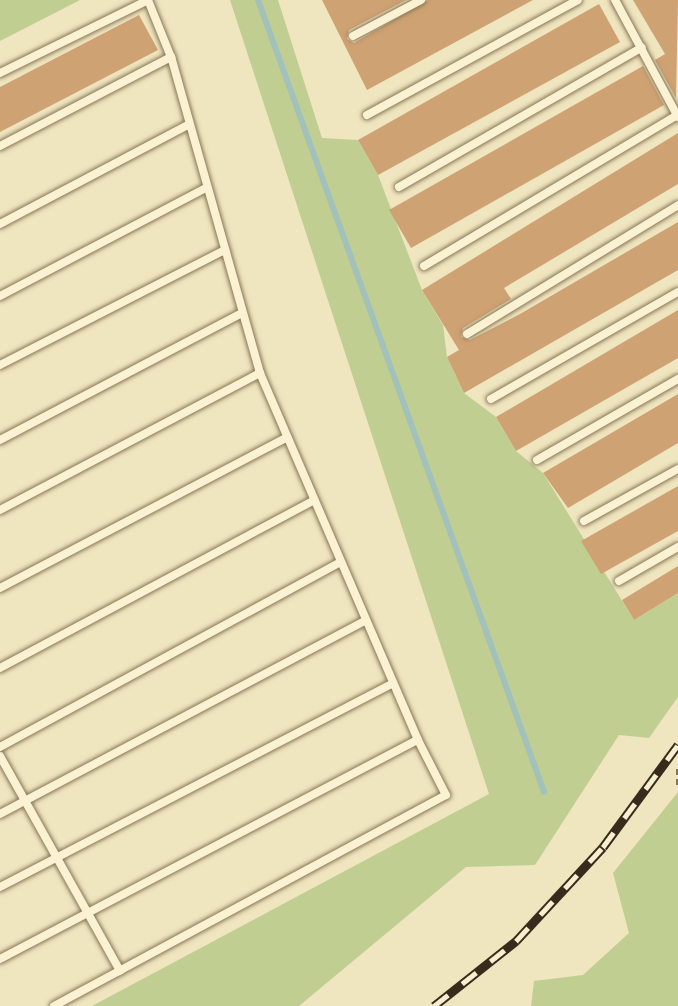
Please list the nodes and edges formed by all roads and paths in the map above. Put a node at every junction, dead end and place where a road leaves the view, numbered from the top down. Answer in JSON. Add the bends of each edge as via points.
{"nodes":[{"id":1,"x":421,"y":0,"type":"edge"},
{"id":2,"x":578,"y":0,"type":"edge"},
{"id":3,"x":615,"y":0,"type":"edge"},
{"id":4,"x":146,"y":1,"type":"edge"},
{"id":5,"x":353,"y":36,"type":"dead end"},
{"id":6,"x":642,"y":47,"type":"junction"},
{"id":7,"x":171,"y":57,"type":"junction"},
{"id":8,"x":0,"y":73,"type":"edge"},
{"id":9,"x":367,"y":115,"type":"dead end"},
{"id":10,"x":678,"y":116,"type":"edge"},
{"id":11,"x":188,"y":125,"type":"junction"},
{"id":12,"x":0,"y":146,"type":"edge"},
{"id":13,"x":399,"y":187,"type":"dead end"},
{"id":14,"x":206,"y":188,"type":"junction"},
{"id":15,"x":678,"y":205,"type":"edge"},
{"id":16,"x":0,"y":224,"type":"edge"},
{"id":17,"x":225,"y":250,"type":"junction"},
{"id":18,"x":424,"y":266,"type":"dead end"},
{"id":19,"x":678,"y":292,"type":"edge"},
{"id":20,"x":0,"y":296,"type":"edge"},
{"id":21,"x":242,"y":313,"type":"junction"},
{"id":22,"x":467,"y":334,"type":"dead end"},
{"id":23,"x":0,"y":365,"type":"edge"},
{"id":24,"x":260,"y":373,"type":"junction"},
{"id":25,"x":678,"y":379,"type":"edge"},
{"id":26,"x":491,"y":399,"type":"dead end"},
{"id":27,"x":286,"y":438,"type":"junction"},
{"id":28,"x":0,"y":440,"type":"edge"},
{"id":29,"x":537,"y":460,"type":"dead end"},
{"id":30,"x":678,"y":469,"type":"edge"},
{"id":31,"x":313,"y":501,"type":"junction"},
{"id":32,"x":0,"y":510,"type":"edge"},
{"id":33,"x":584,"y":521,"type":"dead end"},
{"id":34,"x":678,"y":547,"type":"edge"},
{"id":35,"x":339,"y":563,"type":"junction"},
{"id":36,"x":619,"y":581,"type":"dead end"},
{"id":37,"x":0,"y":588,"type":"edge"},
{"id":38,"x":364,"y":621,"type":"junction"},
{"id":39,"x":0,"y":668,"type":"edge"},
{"id":40,"x":391,"y":684,"type":"junction"},
{"id":41,"x":418,"y":740,"type":"junction"},
{"id":42,"x":0,"y":747,"type":"edge"},
{"id":43,"x":0,"y":756,"type":"edge"},
{"id":44,"x":678,"y":769,"type":"edge"},
{"id":45,"x":678,"y":786,"type":"edge"},
{"id":46,"x":25,"y":802,"type":"junction"},
{"id":47,"x":0,"y":814,"type":"edge"},
{"id":48,"x":57,"y":857,"type":"junction"},
{"id":49,"x":0,"y":887,"type":"edge"},
{"id":50,"x":88,"y":912,"type":"junction"},
{"id":51,"x":0,"y":959,"type":"edge"},
{"id":52,"x":120,"y":971,"type":"junction"},
{"id":53,"x":54,"y":1006,"type":"edge"}],
"edges":[{"from":1,"to":5,"type":"lane"},
{"from":2,"to":9,"type":"lane"},
{"from":3,"to":6,"type":"lane"},
{"from":4,"to":7,"type":"lane"},
{"from":4,"to":8,"type":"lane"},
{"from":6,"to":10,"type":"lane"},
{"from":6,"to":13,"type":"lane"},
{"from":7,"to":11,"type":"lane"},
{"from":7,"to":12,"type":"lane"},
{"from":10,"to":18,"type":"lane"},
{"from":11,"to":14,"type":"lane"},
{"from":11,"to":16,"type":"lane"},
{"from":14,"to":17,"type":"lane"},
{"from":14,"to":20,"type":"lane"},
{"from":15,"to":22,"type":"lane"},
{"from":17,"to":21,"type":"lane"},
{"from":17,"to":23,"type":"lane"},
{"from":19,"to":26,"type":"lane"},
{"from":21,"to":24,"type":"lane"},
{"from":21,"to":28,"type":"lane"},
{"from":24,"to":27,"type":"lane"},
{"from":24,"to":32,"type":"lane"},
{"from":25,"to":29,"type":"lane"},
{"from":27,"to":31,"type":"lane"},
{"from":27,"to":37,"type":"lane"},
{"from":30,"to":33,"type":"lane"},
{"from":31,"to":35,"type":"lane"},
{"from":31,"to":39,"type":"lane"},
{"from":34,"to":36,"type":"lane"},
{"from":35,"to":38,"type":"lane"},
{"from":35,"to":42,"type":"lane"},
{"from":38,"to":40,"type":"lane"},
{"from":38,"to":46,"type":"lane"},
{"from":40,"to":41,"type":"lane"},
{"from":40,"to":48,"type":"lane"},
{"from":41,"to":50,"type":"lane"},
{"from":41,"to":52,"type":"lane","via":[[446,795]]},
{"from":43,"to":46,"type":"lane"},
{"from":44,"to":45,"type":"path"},
{"from":46,"to":47,"type":"lane"},
{"from":46,"to":48,"type":"lane"},
{"from":48,"to":49,"type":"lane"},
{"from":48,"to":50,"type":"lane"},
{"from":50,"to":51,"type":"lane"},
{"from":50,"to":52,"type":"lane"},
{"from":52,"to":53,"type":"lane"}]}
